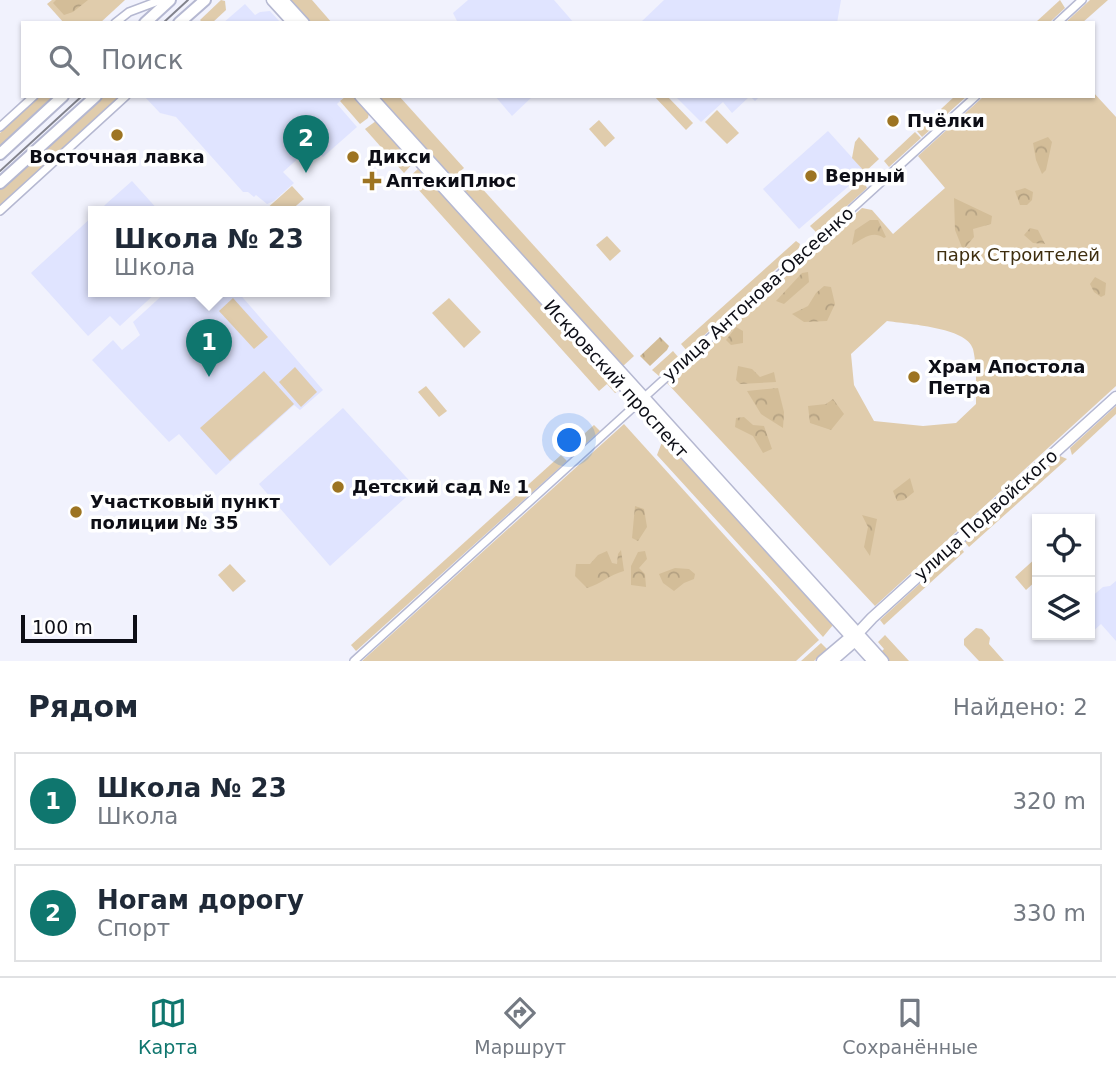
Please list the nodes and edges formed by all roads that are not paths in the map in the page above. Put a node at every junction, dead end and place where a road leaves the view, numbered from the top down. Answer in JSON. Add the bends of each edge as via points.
{"nodes":[{"id":1,"x":161,"y":0,"type":"edge"},
{"id":2,"x":170,"y":0,"type":"edge"},
{"id":3,"x":205,"y":0,"type":"edge"},
{"id":4,"x":272,"y":0,"type":"edge"},
{"id":5,"x":283,"y":0,"type":"edge"},
{"id":6,"x":1082,"y":0,"type":"edge"},
{"id":7,"x":188,"y":18,"type":"edge"},
{"id":8,"x":118,"y":21,"type":"edge"},
{"id":9,"x":147,"y":21,"type":"edge"},
{"id":10,"x":291,"y":21,"type":"edge"},
{"id":11,"x":302,"y":21,"type":"edge"},
{"id":12,"x":1059,"y":21,"type":"edge"},
{"id":13,"x":32,"y":98,"type":"edge"},
{"id":14,"x":61,"y":98,"type":"edge"},
{"id":15,"x":94,"y":98,"type":"edge"},
{"id":16,"x":124,"y":98,"type":"edge"},
{"id":17,"x":361,"y":98,"type":"edge"},
{"id":18,"x":373,"y":98,"type":"edge"},
{"id":19,"x":974,"y":98,"type":"edge"},
{"id":20,"x":0,"y":127,"type":"edge"},
{"id":21,"x":0,"y":153,"type":"edge"},
{"id":22,"x":0,"y":183,"type":"edge"},
{"id":23,"x":0,"y":211,"type":"edge"},
{"id":24,"x":1116,"y":397,"type":"edge"},
{"id":25,"x":641,"y":400,"type":"junction"},
{"id":26,"x":854,"y":637,"type":"junction"},
{"id":27,"x":354,"y":661,"type":"edge"},
{"id":28,"x":822,"y":661,"type":"edge"},
{"id":29,"x":832,"y":661,"type":"edge"},
{"id":30,"x":873,"y":661,"type":"edge"},
{"id":31,"x":883,"y":661,"type":"edge"}],
"edges":[{"from":1,"to":8,"type":"street"},
{"from":2,"to":9,"type":"main road"},
{"from":3,"to":7,"type":"main road"},
{"from":4,"to":10,"type":"street"},
{"from":5,"to":11,"type":"street"},
{"from":6,"to":12,"type":"street"},
{"from":13,"to":20,"type":"street"},
{"from":14,"to":21,"type":"main road"},
{"from":15,"to":22,"type":"main road"},
{"from":16,"to":23,"type":"street"},
{"from":17,"to":25,"type":"street","name":"Искровский проспект"},
{"from":18,"to":25,"type":"street","name":"Искровский проспект"},
{"from":19,"to":25,"type":"street","name":"улица Антонова-Овсеенко"},
{"from":24,"to":26,"type":"street","name":"улица Подвойского"},
{"from":25,"to":26,"type":"street","name":"Искровский проспект"},
{"from":25,"to":27,"type":"street","name":"улица Антонова-Овсеенко"},
{"from":26,"to":28,"type":"street","name":"улица Подвойского"},
{"from":26,"to":29,"type":"street","name":"улица Подвойского"},
{"from":26,"to":30,"type":"street","name":"Искровский проспект"},
{"from":26,"to":31,"type":"street","name":"Искровский проспект"}]}
